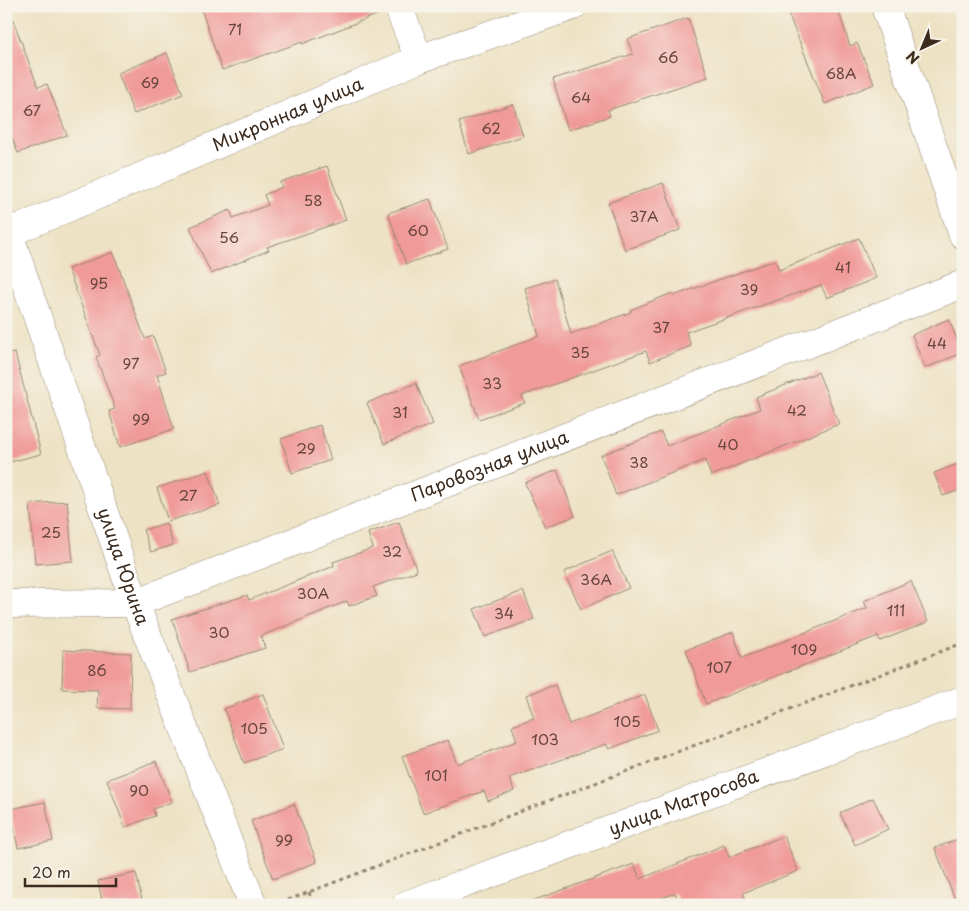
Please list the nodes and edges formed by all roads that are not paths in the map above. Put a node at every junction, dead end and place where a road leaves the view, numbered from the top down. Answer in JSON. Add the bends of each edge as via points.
{"nodes":[{"id":1,"x":398,"y":6,"type":"edge"},
{"id":2,"x":573,"y":6,"type":"edge"},
{"id":3,"x":885,"y":6,"type":"edge"},
{"id":4,"x":419,"y":59,"type":"junction"},
{"id":5,"x":7,"y":231,"type":"edge"},
{"id":6,"x":963,"y":235,"type":"edge"},
{"id":7,"x":963,"y":284,"type":"edge"},
{"id":8,"x":135,"y":602,"type":"junction"},
{"id":9,"x":6,"y":604,"type":"edge"},
{"id":10,"x":963,"y":700,"type":"edge"},
{"id":11,"x":253,"y":905,"type":"edge"},
{"id":12,"x":406,"y":905,"type":"edge"}],
"edges":[{"from":1,"to":4,"type":"street"},
{"from":2,"to":4,"type":"street","name":"Микронная улица"},
{"from":3,"to":6,"type":"street"},
{"from":4,"to":5,"type":"street","name":"Микронная улица"},
{"from":5,"to":8,"type":"street","name":"улица Юрина"},
{"from":7,"to":8,"type":"street","name":"Паровозная улица"},
{"from":8,"to":9,"type":"street","name":"Паровозная улица"},
{"from":8,"to":11,"type":"street","name":"улица Юрина"},
{"from":10,"to":12,"type":"street","name":"улица Матросова"}]}
